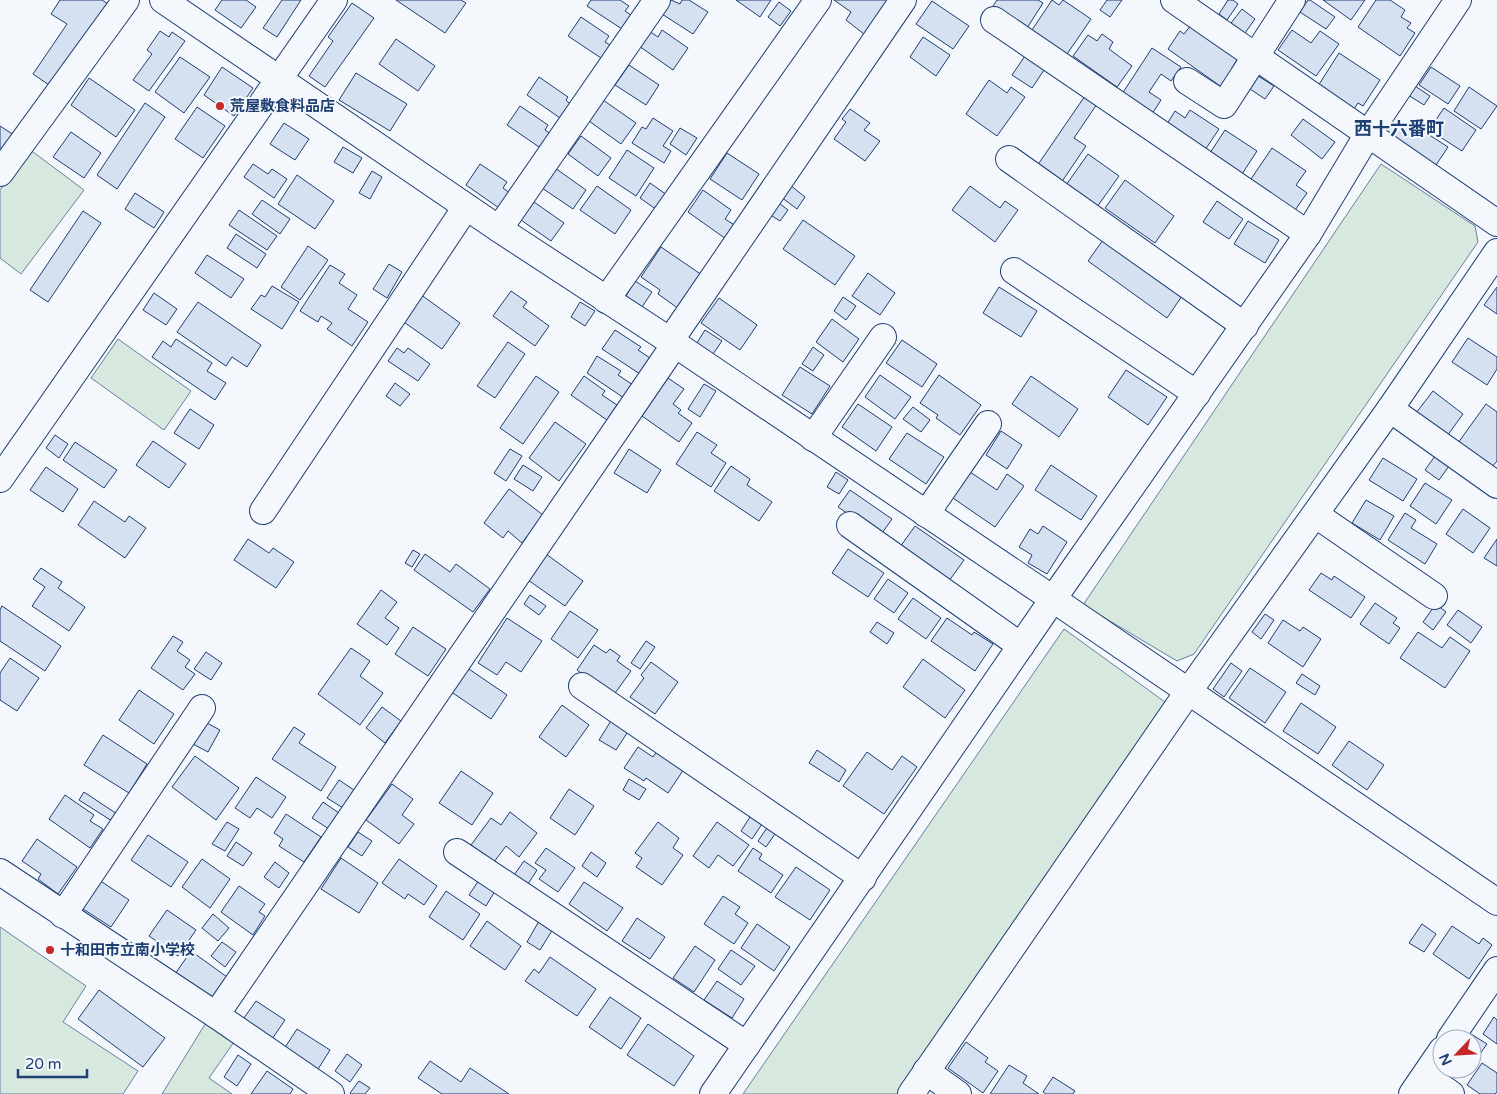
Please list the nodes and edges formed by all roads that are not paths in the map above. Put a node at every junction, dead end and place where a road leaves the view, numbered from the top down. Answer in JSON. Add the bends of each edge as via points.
{"nodes":[{"id":1,"x":126,"y":0,"type":"edge"},
{"id":2,"x":163,"y":0,"type":"edge"},
{"id":3,"x":334,"y":0,"type":"edge"},
{"id":4,"x":657,"y":0,"type":"edge"},
{"id":5,"x":818,"y":0,"type":"edge"},
{"id":6,"x":903,"y":0,"type":"edge"},
{"id":7,"x":1292,"y":0,"type":"edge"},
{"id":8,"x":1458,"y":0,"type":"edge"},
{"id":9,"x":1191,"y":5,"type":"edge"},
{"id":10,"x":994,"y":20,"type":"dead end"},
{"id":11,"x":1255,"y":55,"type":"junction"},
{"id":12,"x":279,"y":79,"type":"junction"},
{"id":13,"x":1186,"y":81,"type":"dead end"},
{"id":14,"x":1368,"y":134,"type":"junction"},
{"id":15,"x":1009,"y":159,"type":"dead end"},
{"id":16,"x":0,"y":174,"type":"edge"},
{"id":17,"x":466,"y":206,"type":"junction"},
{"id":18,"x":1497,"y":223,"type":"edge"},
{"id":19,"x":499,"y":229,"type":"junction"},
{"id":20,"x":1308,"y":234,"type":"junction"},
{"id":21,"x":1497,"y":252,"type":"edge"},
{"id":22,"x":1014,"y":271,"type":"dead end"},
{"id":23,"x":606,"y":300,"type":"junction"},
{"id":24,"x":1245,"y":326,"type":"junction"},
{"id":25,"x":883,"y":337,"type":"dead end"},
{"id":26,"x":672,"y":343,"type":"junction"},
{"id":27,"x":1197,"y":394,"type":"junction"},
{"id":28,"x":1390,"y":409,"type":"junction"},
{"id":29,"x":988,"y":424,"type":"dead end"},
{"id":30,"x":813,"y":438,"type":"junction"},
{"id":31,"x":0,"y":479,"type":"edge"},
{"id":32,"x":1497,"y":485,"type":"edge"},
{"id":33,"x":263,"y":511,"type":"dead end"},
{"id":34,"x":926,"y":514,"type":"junction"},
{"id":35,"x":1316,"y":515,"type":"junction"},
{"id":36,"x":850,"y":525,"type":"dead end"},
{"id":37,"x":1434,"y":596,"type":"dead end"},
{"id":38,"x":1053,"y":599,"type":"junction"},
{"id":39,"x":1021,"y":646,"type":"junction"},
{"id":40,"x":582,"y":686,"type":"dead end"},
{"id":41,"x":1188,"y":692,"type":"junction"},
{"id":42,"x":202,"y":708,"type":"dead end"},
{"id":43,"x":457,"y":852,"type":"dead end"},
{"id":44,"x":0,"y":872,"type":"edge"},
{"id":45,"x":863,"y":878,"type":"junction"},
{"id":46,"x":1497,"y":902,"type":"edge"},
{"id":47,"x":63,"y":915,"type":"junction"},
{"id":48,"x":1497,"y":970,"type":"edge"},
{"id":49,"x":216,"y":1015,"type":"junction"},
{"id":50,"x":1457,"y":1029,"type":"edge"},
{"id":51,"x":747,"y":1045,"type":"junction"},
{"id":52,"x":1432,"y":1065,"type":"edge"},
{"id":53,"x":926,"y":1071,"type":"junction"},
{"id":54,"x":1418,"y":1085,"type":"edge"},
{"id":55,"x":331,"y":1094,"type":"edge"},
{"id":56,"x":713,"y":1094,"type":"edge"},
{"id":57,"x":911,"y":1094,"type":"edge"},
{"id":58,"x":958,"y":1094,"type":"edge"},
{"id":59,"x":1451,"y":1094,"type":"edge"}],
"edges":[{"from":1,"to":16,"type":"street"},
{"from":2,"to":12,"type":"street"},
{"from":3,"to":12,"type":"street"},
{"from":4,"to":19,"type":"street"},
{"from":5,"to":23,"type":"street"},
{"from":6,"to":26,"type":"street"},
{"from":7,"to":11,"type":"street"},
{"from":8,"to":14,"type":"street"},
{"from":9,"to":11,"type":"street"},
{"from":10,"to":20,"type":"street"},
{"from":11,"to":13,"type":"street","via":[[1224,105]]},
{"from":11,"to":14,"type":"street"},
{"from":12,"to":17,"type":"street"},
{"from":12,"to":31,"type":"street"},
{"from":14,"to":18,"type":"street"},
{"from":14,"to":20,"type":"street"},
{"from":15,"to":24,"type":"street"},
{"from":17,"to":19,"type":"street"},
{"from":17,"to":33,"type":"street"},
{"from":19,"to":23,"type":"street"},
{"from":20,"to":24,"type":"street"},
{"from":21,"to":28,"type":"street"},
{"from":22,"to":27,"type":"street"},
{"from":23,"to":26,"type":"street"},
{"from":24,"to":27,"type":"street"},
{"from":25,"to":30,"type":"street"},
{"from":26,"to":30,"type":"street"},
{"from":26,"to":49,"type":"street"},
{"from":27,"to":38,"type":"street"},
{"from":28,"to":32,"type":"street"},
{"from":28,"to":35,"type":"street"},
{"from":29,"to":34,"type":"street"},
{"from":30,"to":34,"type":"street"},
{"from":34,"to":38,"type":"street"},
{"from":35,"to":37,"type":"street"},
{"from":35,"to":41,"type":"street"},
{"from":36,"to":39,"type":"street"},
{"from":38,"to":39,"type":"street"},
{"from":38,"to":41,"type":"street"},
{"from":39,"to":45,"type":"street"},
{"from":40,"to":45,"type":"street"},
{"from":41,"to":46,"type":"street"},
{"from":41,"to":53,"type":"street"},
{"from":42,"to":47,"type":"street"},
{"from":43,"to":51,"type":"street"},
{"from":44,"to":47,"type":"street"},
{"from":45,"to":51,"type":"street"},
{"from":47,"to":49,"type":"street"},
{"from":48,"to":50,"type":"street"},
{"from":49,"to":55,"type":"street"},
{"from":51,"to":56,"type":"street"},
{"from":52,"to":54,"type":"street"},
{"from":53,"to":57,"type":"street"},
{"from":53,"to":58,"type":"street"},
{"from":54,"to":59,"type":"street"}]}
